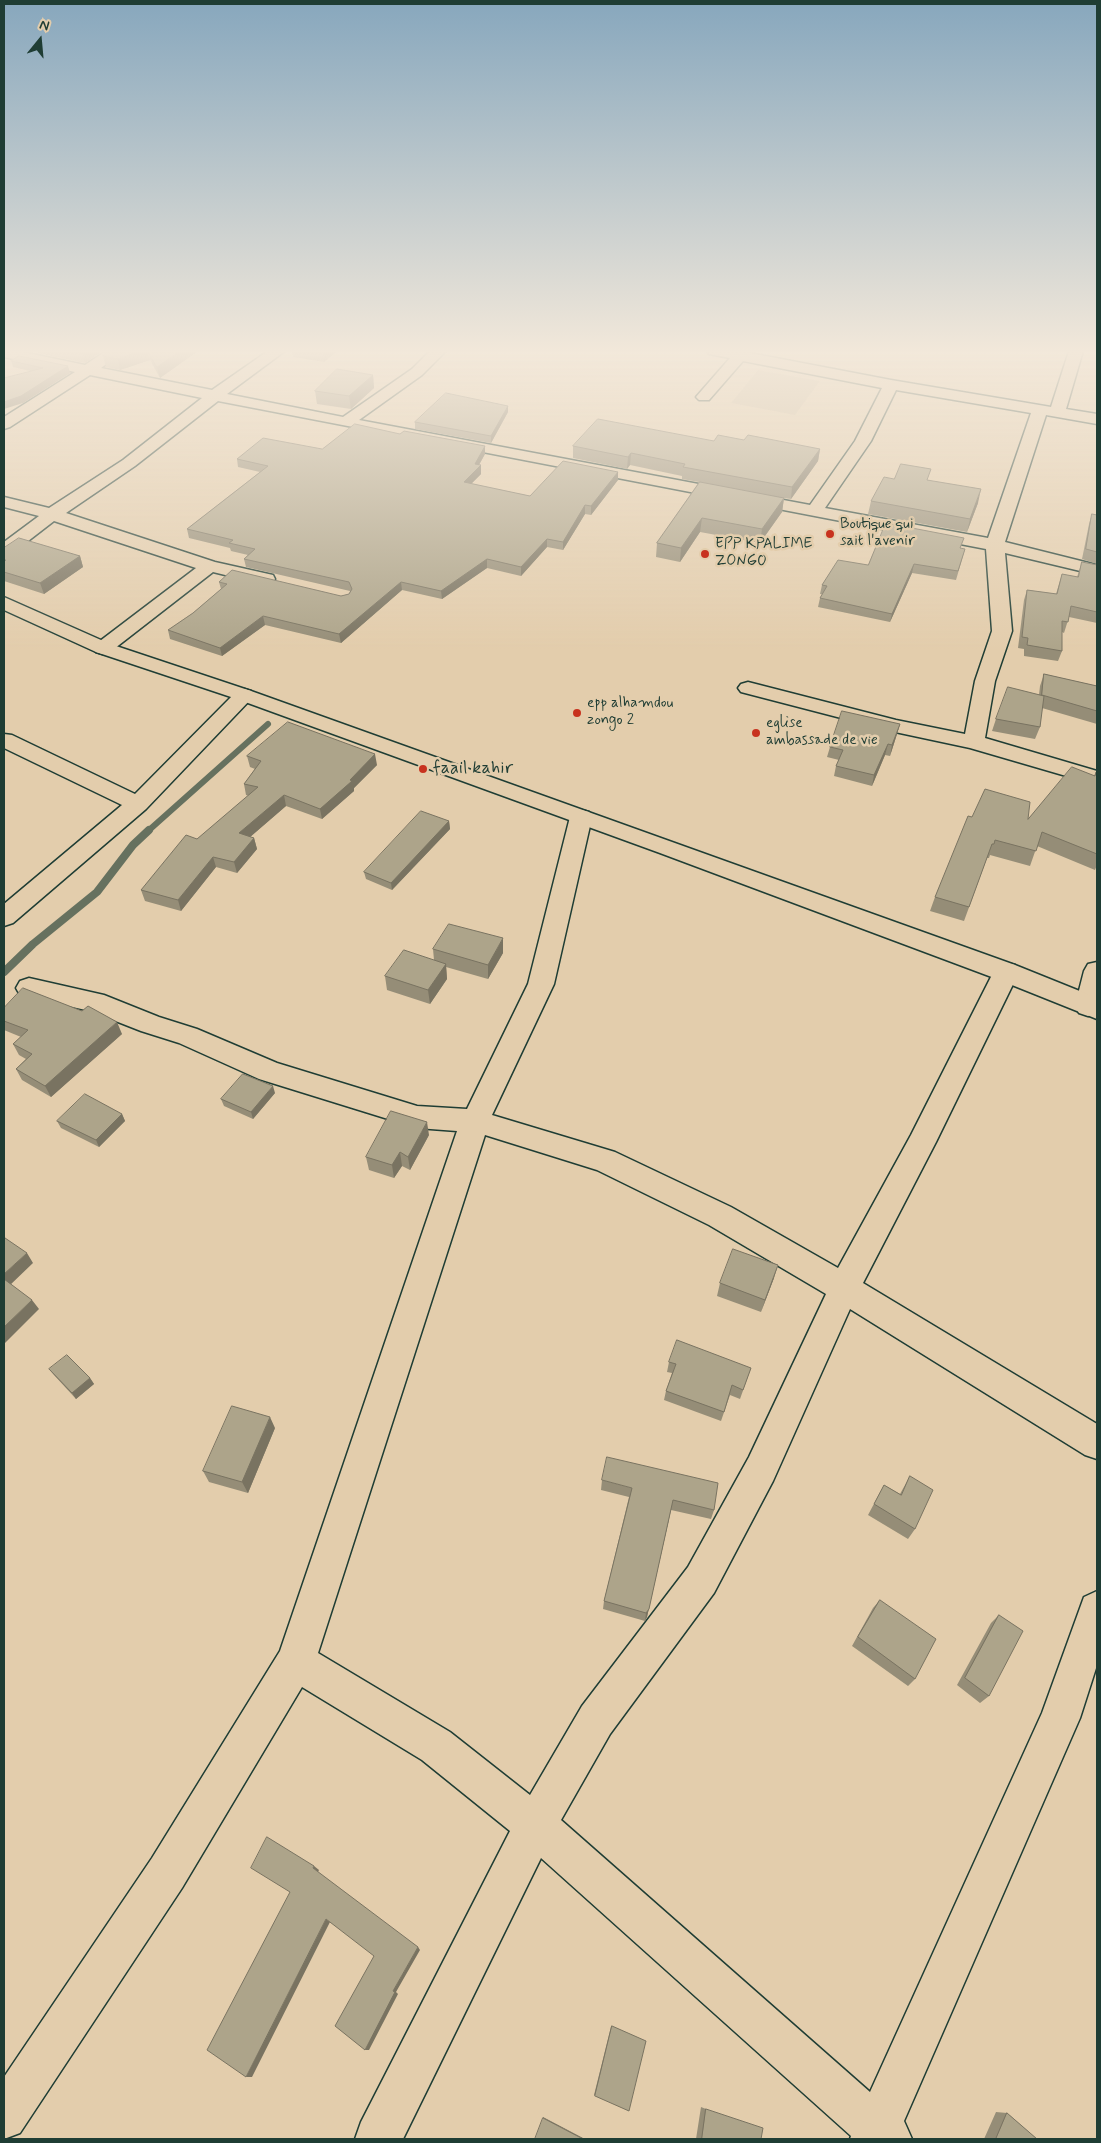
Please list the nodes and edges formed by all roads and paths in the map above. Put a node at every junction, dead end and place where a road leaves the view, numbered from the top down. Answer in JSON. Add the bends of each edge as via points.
{"nodes":[{"id":1,"x":145,"y":451,"type":"edge"},
{"id":2,"x":499,"y":451,"type":"edge"},
{"id":3,"x":856,"y":451,"type":"edge"},
{"id":4,"x":1026,"y":451,"type":"edge"},
{"id":5,"x":4,"y":502,"type":"edge"},
{"id":6,"x":814,"y":511,"type":"junction"},
{"id":7,"x":52,"y":514,"type":"junction"},
{"id":8,"x":995,"y":545,"type":"junction"},
{"id":9,"x":4,"y":551,"type":"edge"},
{"id":10,"x":210,"y":566,"type":"junction"},
{"id":11,"x":1097,"y":570,"type":"edge"},
{"id":12,"x":286,"y":584,"type":"edge"},
{"id":13,"x":4,"y":603,"type":"edge"},
{"id":14,"x":103,"y":648,"type":"junction"},
{"id":15,"x":748,"y":688,"type":"dead end"},
{"id":16,"x":244,"y":695,"type":"junction"},
{"id":17,"x":4,"y":740,"type":"edge"},
{"id":18,"x":974,"y":742,"type":"junction"},
{"id":19,"x":1097,"y":778,"type":"edge"},
{"id":20,"x":138,"y":804,"type":"junction"},
{"id":21,"x":581,"y":817,"type":"junction"},
{"id":22,"x":4,"y":917,"type":"edge"},
{"id":23,"x":1097,"y":971,"type":"edge"},
{"id":24,"x":1006,"y":972,"type":"junction"},
{"id":25,"x":29,"y":988,"type":"edge"},
{"id":26,"x":1093,"y":1008,"type":"edge"},
{"id":27,"x":475,"y":1122,"type":"junction"},
{"id":28,"x":844,"y":1288,"type":"junction"},
{"id":29,"x":1097,"y":1443,"type":"edge"},
{"id":30,"x":1097,"y":1610,"type":"edge"},
{"id":31,"x":296,"y":1661,"type":"junction"},
{"id":32,"x":535,"y":1825,"type":"junction"},
{"id":33,"x":4,"y":2117,"type":"edge"},
{"id":34,"x":880,"y":2136,"type":"edge"},
{"id":35,"x":378,"y":2139,"type":"edge"}],
"edges":[{"from":1,"to":7,"type":"street"},
{"from":2,"to":6,"type":"street"},
{"from":3,"to":6,"type":"street"},
{"from":4,"to":8,"type":"street"},
{"from":5,"to":7,"type":"street"},
{"from":6,"to":8,"type":"street"},
{"from":7,"to":9,"type":"street"},
{"from":7,"to":10,"type":"street"},
{"from":8,"to":11,"type":"street"},
{"from":8,"to":18,"type":"street","via":[[1002,631],[986,681]]},
{"from":10,"to":12,"type":"street"},
{"from":10,"to":14,"type":"street"},
{"from":13,"to":14,"type":"street"},
{"from":14,"to":16,"type":"street"},
{"from":15,"to":18,"type":"street","via":[[894,726]]},
{"from":16,"to":20,"type":"street"},
{"from":16,"to":21,"type":"street"},
{"from":17,"to":20,"type":"street"},
{"from":18,"to":19,"type":"street"},
{"from":20,"to":22,"type":"street"},
{"from":21,"to":24,"type":"street"},
{"from":21,"to":27,"type":"street","via":[[541,984]]},
{"from":23,"to":26,"type":"street"},
{"from":24,"to":26,"type":"street"},
{"from":24,"to":28,"type":"street","via":[[922,1142]]},
{"from":25,"to":27,"type":"street","via":[[95,1002],[188,1036],[269,1071],[417,1117]]},
{"from":27,"to":28,"type":"street","via":[[605,1160],[720,1216]]},
{"from":27,"to":31,"type":"street"},
{"from":28,"to":29,"type":"street"},
{"from":28,"to":32,"type":"street","via":[[761,1468],[701,1580],[596,1720]]},
{"from":30,"to":34,"type":"street","via":[[1060,1718]]},
{"from":31,"to":32,"type":"street","via":[[436,1746]]},
{"from":31,"to":33,"type":"street","via":[[167,1873]]},
{"from":32,"to":34,"type":"street"},
{"from":32,"to":35,"type":"street"}]}
